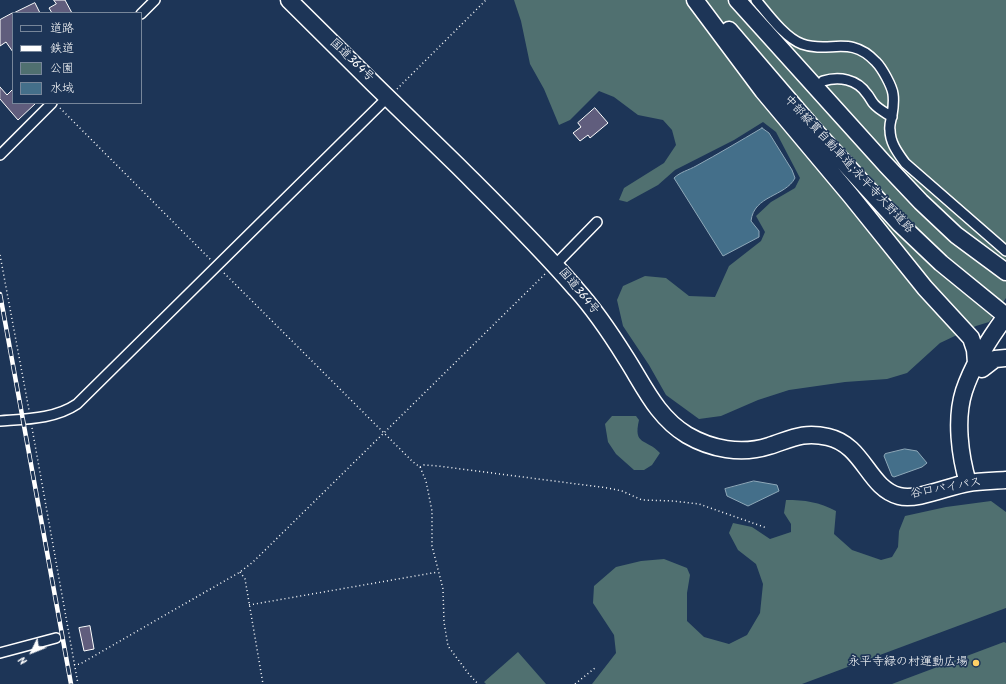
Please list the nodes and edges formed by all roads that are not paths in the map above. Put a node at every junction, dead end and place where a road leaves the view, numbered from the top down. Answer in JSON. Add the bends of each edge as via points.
{"nodes":[{"id":1,"x":155,"y":0,"type":"edge"},
{"id":2,"x":289,"y":0,"type":"edge"},
{"id":3,"x":695,"y":0,"type":"edge"},
{"id":4,"x":705,"y":0,"type":"edge"},
{"id":5,"x":737,"y":0,"type":"edge"},
{"id":6,"x":756,"y":0,"type":"edge"},
{"id":7,"x":142,"y":13,"type":"edge"},
{"id":8,"x":823,"y":81,"type":"dead end"},
{"id":9,"x":768,"y":87,"type":"junction"},
{"id":10,"x":388,"y":97,"type":"junction"},
{"id":11,"x":51,"y":104,"type":"edge"},
{"id":12,"x":892,"y":117,"type":"junction"},
{"id":13,"x":0,"y":155,"type":"edge"},
{"id":14,"x":597,"y":222,"type":"dead end"},
{"id":15,"x":1006,"y":251,"type":"edge"},
{"id":16,"x":555,"y":265,"type":"junction"},
{"id":17,"x":1006,"y":272,"type":"edge"},
{"id":18,"x":1002,"y":312,"type":"edge"},
{"id":19,"x":1006,"y":329,"type":"edge"},
{"id":20,"x":1006,"y":358,"type":"edge"},
{"id":21,"x":979,"y":366,"type":"junction"},
{"id":22,"x":0,"y":421,"type":"edge"},
{"id":23,"x":1006,"y":480,"type":"edge"},
{"id":24,"x":968,"y":483,"type":"junction"},
{"id":25,"x":888,"y":491,"type":"joint"},
{"id":26,"x":56,"y":638,"type":"dead end"},
{"id":27,"x":0,"y":653,"type":"edge"}],
"edges":[{"from":1,"to":7,"type":"street"},
{"from":2,"to":10,"type":"highway","name":"国道364号"},
{"from":3,"to":9,"type":"highway"},
{"from":4,"to":9,"type":"highway","name":"中部縦貫自動車道;永平寺大野道路"},
{"from":5,"to":17,"type":"highway","via":[[921,202],[956,235]]},
{"from":6,"to":12,"type":"street","via":[[789,36],[802,44],[821,47],[848,46],[861,50],[876,62],[893,92]]},
{"from":8,"to":12,"type":"street","via":[[831,78],[845,79],[859,85],[873,104]]},
{"from":9,"to":18,"type":"highway","name":"中部縦貫自動車道;永平寺大野道路","via":[[900,224],[936,258]]},
{"from":9,"to":21,"type":"highway","via":[[925,288],[971,338]]},
{"from":10,"to":16,"type":"highway","name":"国道364号"},
{"from":10,"to":22,"type":"street","via":[[77,404],[62,412],[30,419]]},
{"from":11,"to":13,"type":"street"},
{"from":12,"to":15,"type":"street","via":[[890,131],[895,148],[905,163]]},
{"from":14,"to":16,"type":"street"},
{"from":16,"to":25,"type":"highway","name":"国道364号","via":[[592,308],[661,413],[685,434],[716,448],[732,450],[768,447],[803,435],[830,437],[851,449],[878,483]]},
{"from":18,"to":21,"type":"highway"},
{"from":19,"to":21,"type":"highway"},
{"from":20,"to":21,"type":"highway","via":[[995,359]]},
{"from":21,"to":24,"type":"highway","via":[[971,412]]},
{"from":23,"to":24,"type":"highway","name":"谷口バイパス"},
{"from":24,"to":25,"type":"highway","name":"谷口バイパス","via":[[909,497]]},
{"from":26,"to":27,"type":"street"}]}
